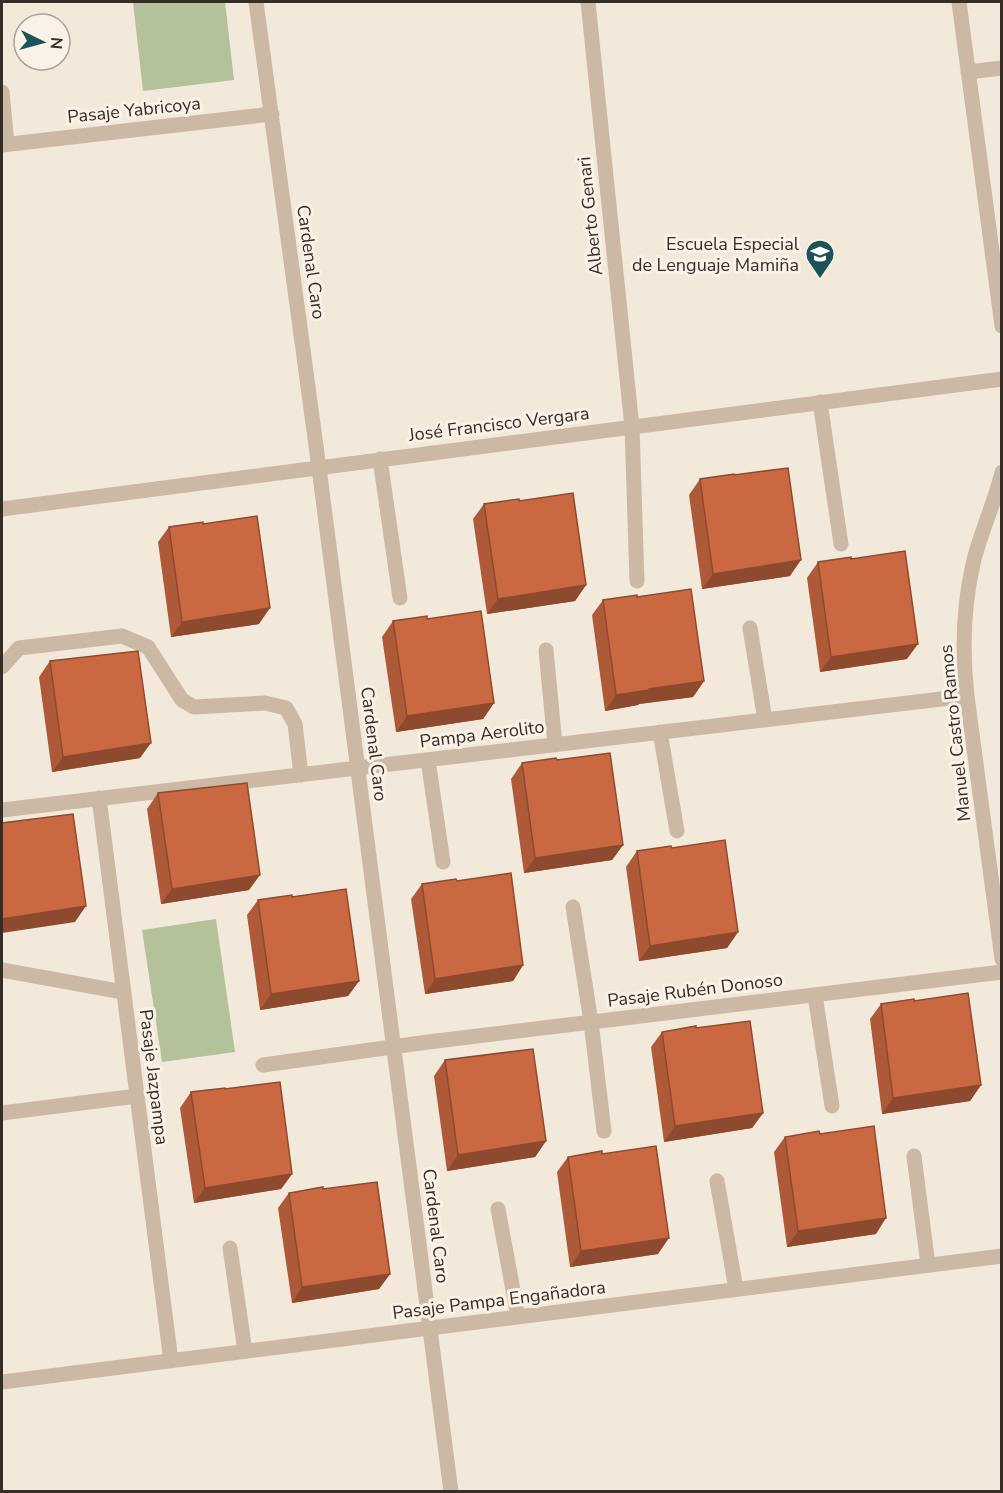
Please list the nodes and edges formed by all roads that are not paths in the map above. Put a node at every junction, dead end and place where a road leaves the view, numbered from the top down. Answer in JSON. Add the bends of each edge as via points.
{"nodes":[{"id":1,"x":256,"y":2,"type":"edge"},
{"id":2,"x":588,"y":2,"type":"edge"},
{"id":3,"x":958,"y":2,"type":"edge"},
{"id":4,"x":1002,"y":68,"type":"edge"},
{"id":5,"x":968,"y":72,"type":"junction"},
{"id":6,"x":2,"y":92,"type":"edge"},
{"id":7,"x":272,"y":114,"type":"junction"},
{"id":8,"x":4,"y":145,"type":"edge"},
{"id":9,"x":1002,"y":326,"type":"edge"},
{"id":10,"x":1002,"y":379,"type":"edge"},
{"id":11,"x":820,"y":402,"type":"junction"},
{"id":12,"x":632,"y":427,"type":"junction"},
{"id":13,"x":380,"y":459,"type":"junction"},
{"id":14,"x":319,"y":468,"type":"junction"},
{"id":15,"x":1002,"y":472,"type":"edge"},
{"id":16,"x":2,"y":509,"type":"edge"},
{"id":17,"x":841,"y":544,"type":"dead end"},
{"id":18,"x":638,"y":581,"type":"dead end"},
{"id":19,"x":400,"y":598,"type":"dead end"},
{"id":20,"x":750,"y":628,"type":"dead end"},
{"id":21,"x":546,"y":650,"type":"dead end"},
{"id":22,"x":2,"y":667,"type":"edge"},
{"id":23,"x":968,"y":696,"type":"junction"},
{"id":24,"x":765,"y":720,"type":"junction"},
{"id":25,"x":660,"y":732,"type":"junction"},
{"id":26,"x":555,"y":745,"type":"junction"},
{"id":27,"x":428,"y":760,"type":"junction"},
{"id":28,"x":357,"y":768,"type":"junction"},
{"id":29,"x":301,"y":775,"type":"junction"},
{"id":30,"x":99,"y":798,"type":"junction"},
{"id":31,"x":2,"y":810,"type":"edge"},
{"id":32,"x":677,"y":831,"type":"dead end"},
{"id":33,"x":443,"y":862,"type":"dead end"},
{"id":34,"x":573,"y":907,"type":"dead end"},
{"id":35,"x":1002,"y":959,"type":"edge"},
{"id":36,"x":2,"y":970,"type":"edge"},
{"id":37,"x":1002,"y":972,"type":"edge"},
{"id":38,"x":123,"y":992,"type":"junction"},
{"id":39,"x":815,"y":995,"type":"junction"},
{"id":40,"x":591,"y":1022,"type":"junction"},
{"id":41,"x":393,"y":1047,"type":"junction"},
{"id":42,"x":263,"y":1065,"type":"dead end"},
{"id":43,"x":136,"y":1096,"type":"junction"},
{"id":44,"x":832,"y":1106,"type":"dead end"},
{"id":45,"x":2,"y":1113,"type":"edge"},
{"id":46,"x":604,"y":1131,"type":"dead end"},
{"id":47,"x":914,"y":1156,"type":"dead end"},
{"id":48,"x":717,"y":1181,"type":"dead end"},
{"id":49,"x":498,"y":1209,"type":"dead end"},
{"id":50,"x":230,"y":1248,"type":"dead end"},
{"id":51,"x":1002,"y":1256,"type":"edge"},
{"id":52,"x":928,"y":1265,"type":"junction"},
{"id":53,"x":736,"y":1289,"type":"junction"},
{"id":54,"x":518,"y":1317,"type":"junction"},
{"id":55,"x":430,"y":1328,"type":"junction"},
{"id":56,"x":245,"y":1351,"type":"junction"},
{"id":57,"x":171,"y":1361,"type":"junction"},
{"id":58,"x":2,"y":1382,"type":"edge"},
{"id":59,"x":451,"y":1491,"type":"edge"}],
"edges":[{"from":1,"to":7,"type":"street","name":"Cardenal Caro"},
{"from":2,"to":12,"type":"street","name":"Alberto Genari"},
{"from":3,"to":5,"type":"street"},
{"from":4,"to":5,"type":"street"},
{"from":5,"to":9,"type":"street"},
{"from":6,"to":8,"type":"street"},
{"from":7,"to":8,"type":"street","name":"Pasaje Yabricoya"},
{"from":7,"to":14,"type":"street","name":"Cardenal Caro"},
{"from":10,"to":11,"type":"street","name":"José Francisco Vergara"},
{"from":11,"to":12,"type":"street","name":"José Francisco Vergara"},
{"from":11,"to":17,"type":"street"},
{"from":12,"to":13,"type":"street","name":"José Francisco Vergara"},
{"from":12,"to":18,"type":"street","name":"Alberto Genari"},
{"from":13,"to":14,"type":"street","name":"José Francisco Vergara"},
{"from":13,"to":19,"type":"street"},
{"from":14,"to":16,"type":"street","name":"José Francisco Vergara"},
{"from":14,"to":28,"type":"street","name":"Cardenal Caro"},
{"from":15,"to":23,"type":"street","name":"Manuel Castro Ramos","via":[[973,562],[966,604],[964,666]]},
{"from":20,"to":24,"type":"street"},
{"from":21,"to":26,"type":"street"},
{"from":22,"to":29,"type":"street","via":[[19,648],[122,636],[148,647],[182,700],[194,707],[265,703],[286,708],[295,724]]},
{"from":23,"to":24,"type":"street","name":"Pampa Aerolito"},
{"from":23,"to":35,"type":"street","name":"Manuel Castro Ramos"},
{"from":24,"to":25,"type":"street","name":"Pampa Aerolito"},
{"from":25,"to":26,"type":"street","name":"Pampa Aerolito"},
{"from":25,"to":32,"type":"street"},
{"from":26,"to":27,"type":"street","name":"Pampa Aerolito"},
{"from":27,"to":28,"type":"street","name":"Pampa Aerolito"},
{"from":27,"to":33,"type":"street"},
{"from":28,"to":29,"type":"street","name":"Pampa Aerolito"},
{"from":28,"to":41,"type":"street","name":"Cardenal Caro"},
{"from":29,"to":30,"type":"street","name":"Pampa Aerolito"},
{"from":30,"to":31,"type":"street","name":"Pampa Aerolito"},
{"from":30,"to":38,"type":"street","name":"Pasaje Jazpampa"},
{"from":34,"to":40,"type":"street"},
{"from":36,"to":38,"type":"street"},
{"from":37,"to":39,"type":"street","name":"Pasaje Rubén Donoso"},
{"from":38,"to":43,"type":"street","name":"Pasaje Jazpampa"},
{"from":39,"to":40,"type":"street","name":"Pasaje Rubén Donoso"},
{"from":39,"to":44,"type":"street"},
{"from":40,"to":41,"type":"street","name":"Pasaje Rubén Donoso"},
{"from":40,"to":46,"type":"street"},
{"from":41,"to":42,"type":"street","name":"Pasaje Rubén Donoso"},
{"from":41,"to":55,"type":"street","name":"Cardenal Caro"},
{"from":43,"to":45,"type":"street"},
{"from":43,"to":57,"type":"street","name":"Pasaje Jazpampa"},
{"from":47,"to":52,"type":"street"},
{"from":48,"to":53,"type":"street"},
{"from":49,"to":54,"type":"street"},
{"from":50,"to":56,"type":"street"},
{"from":51,"to":52,"type":"street","name":"Pasaje Pampa Engañadora"},
{"from":52,"to":53,"type":"street","name":"Pasaje Pampa Engañadora"},
{"from":53,"to":54,"type":"street","name":"Pasaje Pampa Engañadora"},
{"from":54,"to":55,"type":"street","name":"Pasaje Pampa Engañadora"},
{"from":55,"to":56,"type":"street","name":"Pasaje Pampa Engañadora"},
{"from":55,"to":59,"type":"street","name":"Cardenal Caro"},
{"from":56,"to":57,"type":"street","name":"Pasaje Pampa Engañadora"},
{"from":57,"to":58,"type":"street","name":"Pasaje Pampa Engañadora"}]}
